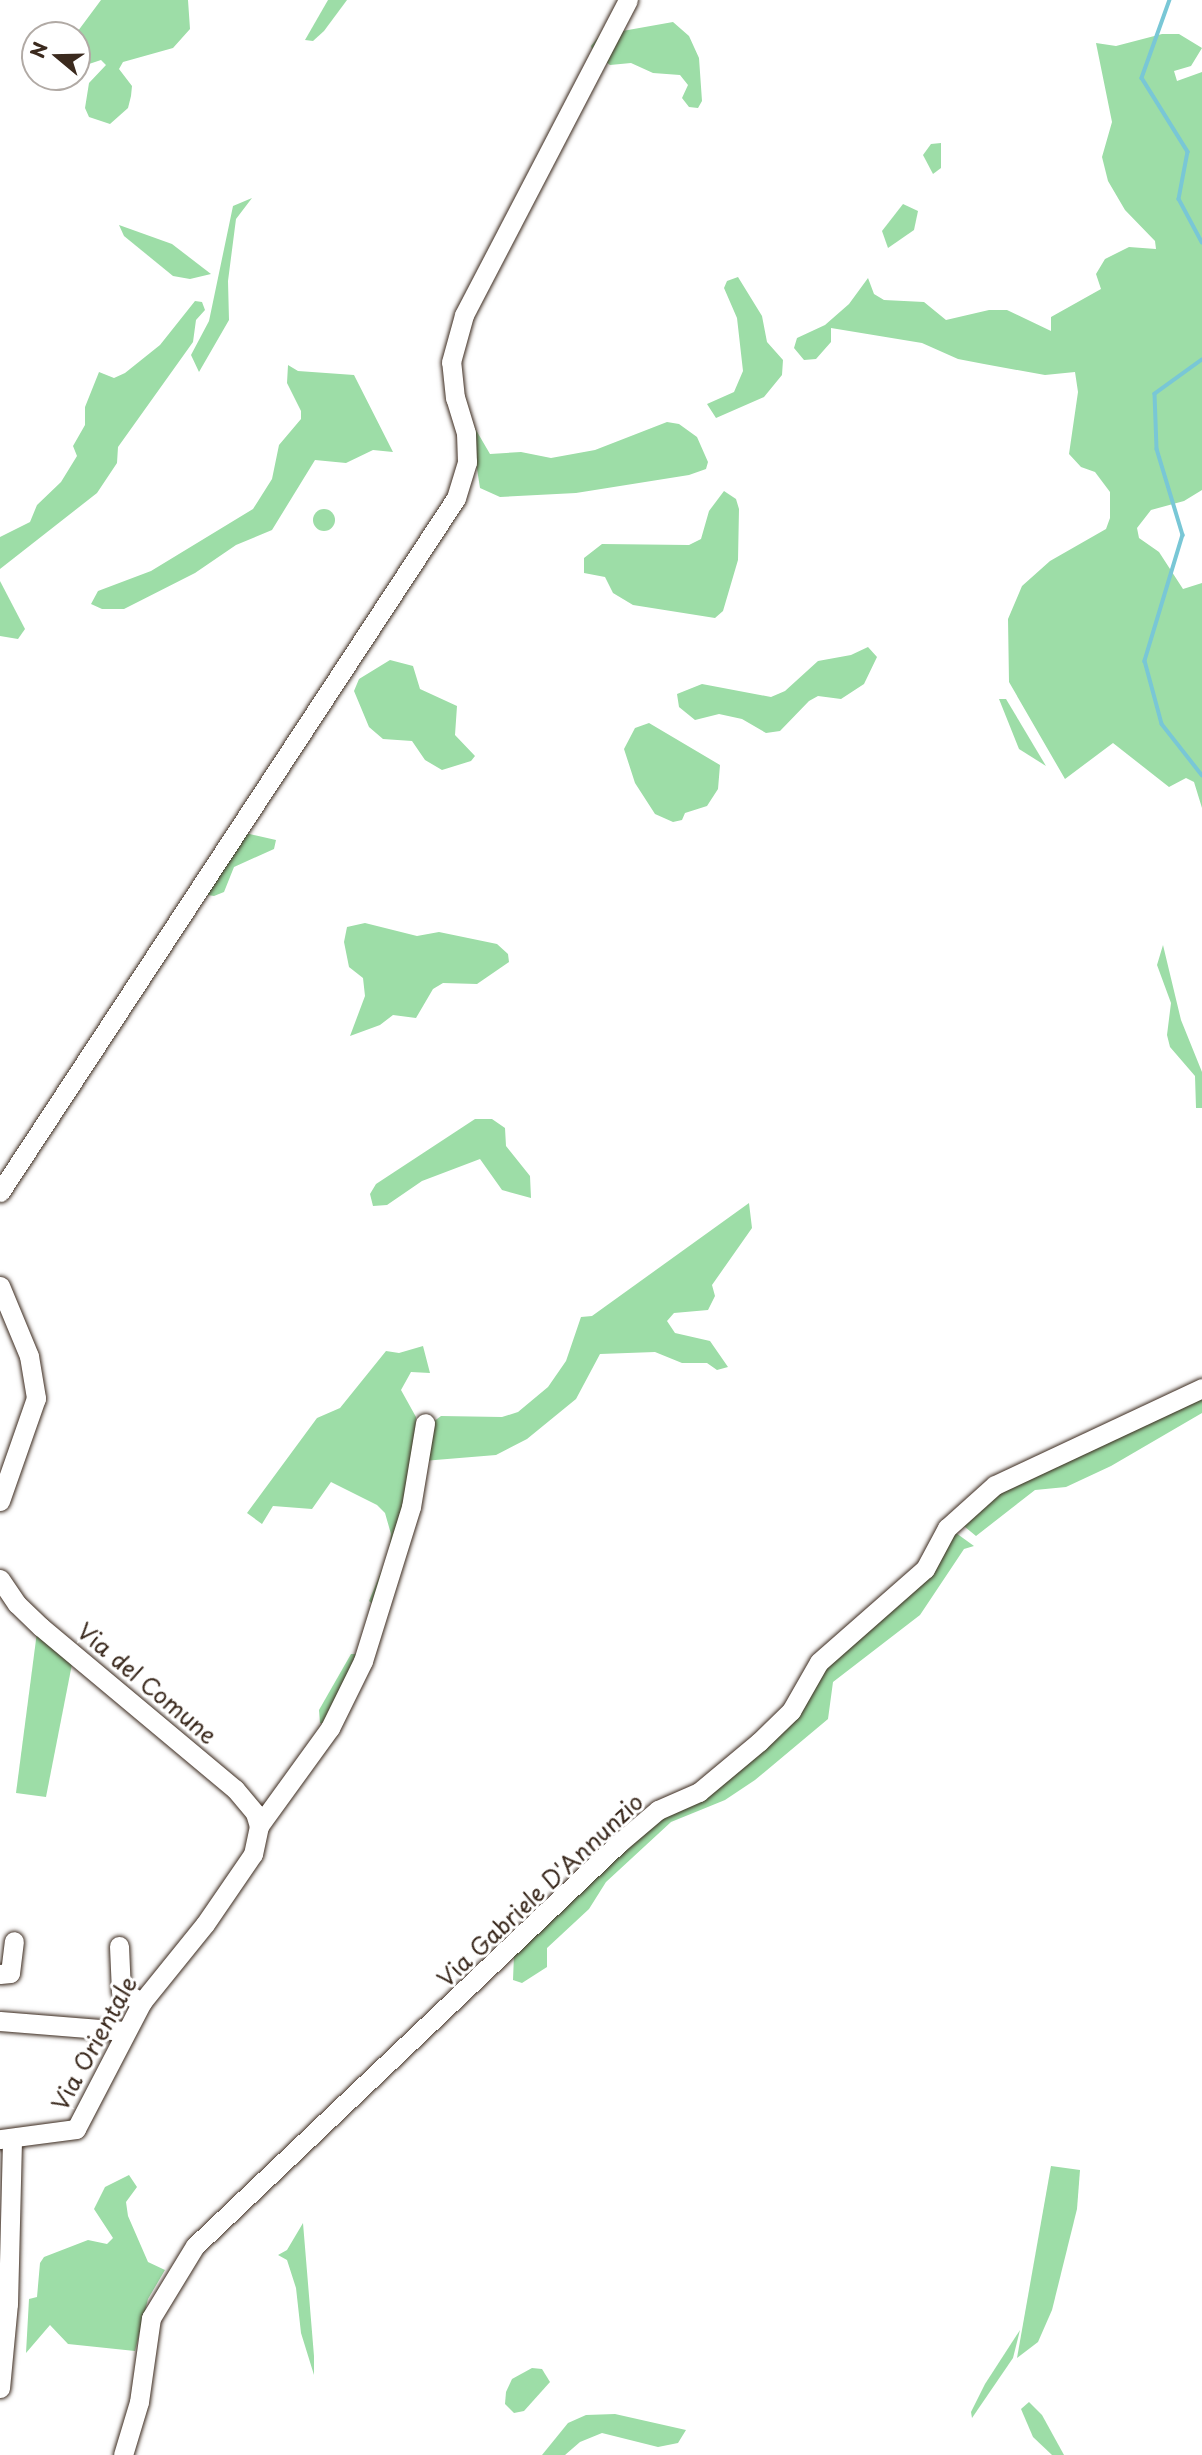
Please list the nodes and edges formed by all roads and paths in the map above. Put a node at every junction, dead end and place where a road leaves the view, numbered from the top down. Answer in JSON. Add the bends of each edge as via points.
{"nodes":[{"id":1,"x":628,"y":0,"type":"edge"},
{"id":2,"x":0,"y":1192,"type":"edge"},
{"id":3,"x":0,"y":1286,"type":"edge"},
{"id":4,"x":1202,"y":1388,"type":"edge"},
{"id":5,"x":425,"y":1423,"type":"dead end"},
{"id":6,"x":0,"y":1501,"type":"edge"},
{"id":7,"x":0,"y":1579,"type":"edge"},
{"id":8,"x":259,"y":1826,"type":"junction"},
{"id":9,"x":14,"y":1941,"type":"dead end"},
{"id":10,"x":119,"y":1945,"type":"dead end"},
{"id":11,"x":0,"y":1974,"type":"edge"},
{"id":12,"x":142,"y":2002,"type":"junction"},
{"id":13,"x":0,"y":2021,"type":"edge"},
{"id":14,"x":125,"y":2031,"type":"junction"},
{"id":15,"x":6,"y":2139,"type":"edge"},
{"id":16,"x":0,"y":2388,"type":"edge"},
{"id":17,"x":123,"y":2455,"type":"edge"}],
"edges":[{"from":1,"to":2,"type":"street","via":[[464,315],[451,362],[466,433],[467,463],[456,498]]},
{"from":3,"to":6,"type":"street","via":[[29,1356],[36,1398]]},
{"from":4,"to":17,"type":"street","name":"Via Gabriele D'Annunzio","via":[[995,1485],[947,1528],[925,1569],[818,1662],[792,1711],[699,1792],[658,1810],[619,1843],[195,2246],[151,2318],[139,2402]]},
{"from":5,"to":8,"type":"street","via":[[411,1507],[363,1661],[330,1728]]},
{"from":7,"to":8,"type":"street","name":"Via del Comune","via":[[17,1605],[41,1627],[235,1789],[255,1813]]},
{"from":8,"to":12,"type":"street","name":"Via Orientale","via":[[253,1854],[229,1891]]},
{"from":9,"to":11,"type":"street","via":[[10,1973]]},
{"from":10,"to":12,"type":"street","via":[[121,1991]]},
{"from":12,"to":14,"type":"street","name":"Via Orientale"},
{"from":13,"to":14,"type":"street"},
{"from":14,"to":15,"type":"street","name":"Via Orientale","via":[[76,2129]]},
{"from":15,"to":16,"type":"street","via":[[8,2304]]}]}
